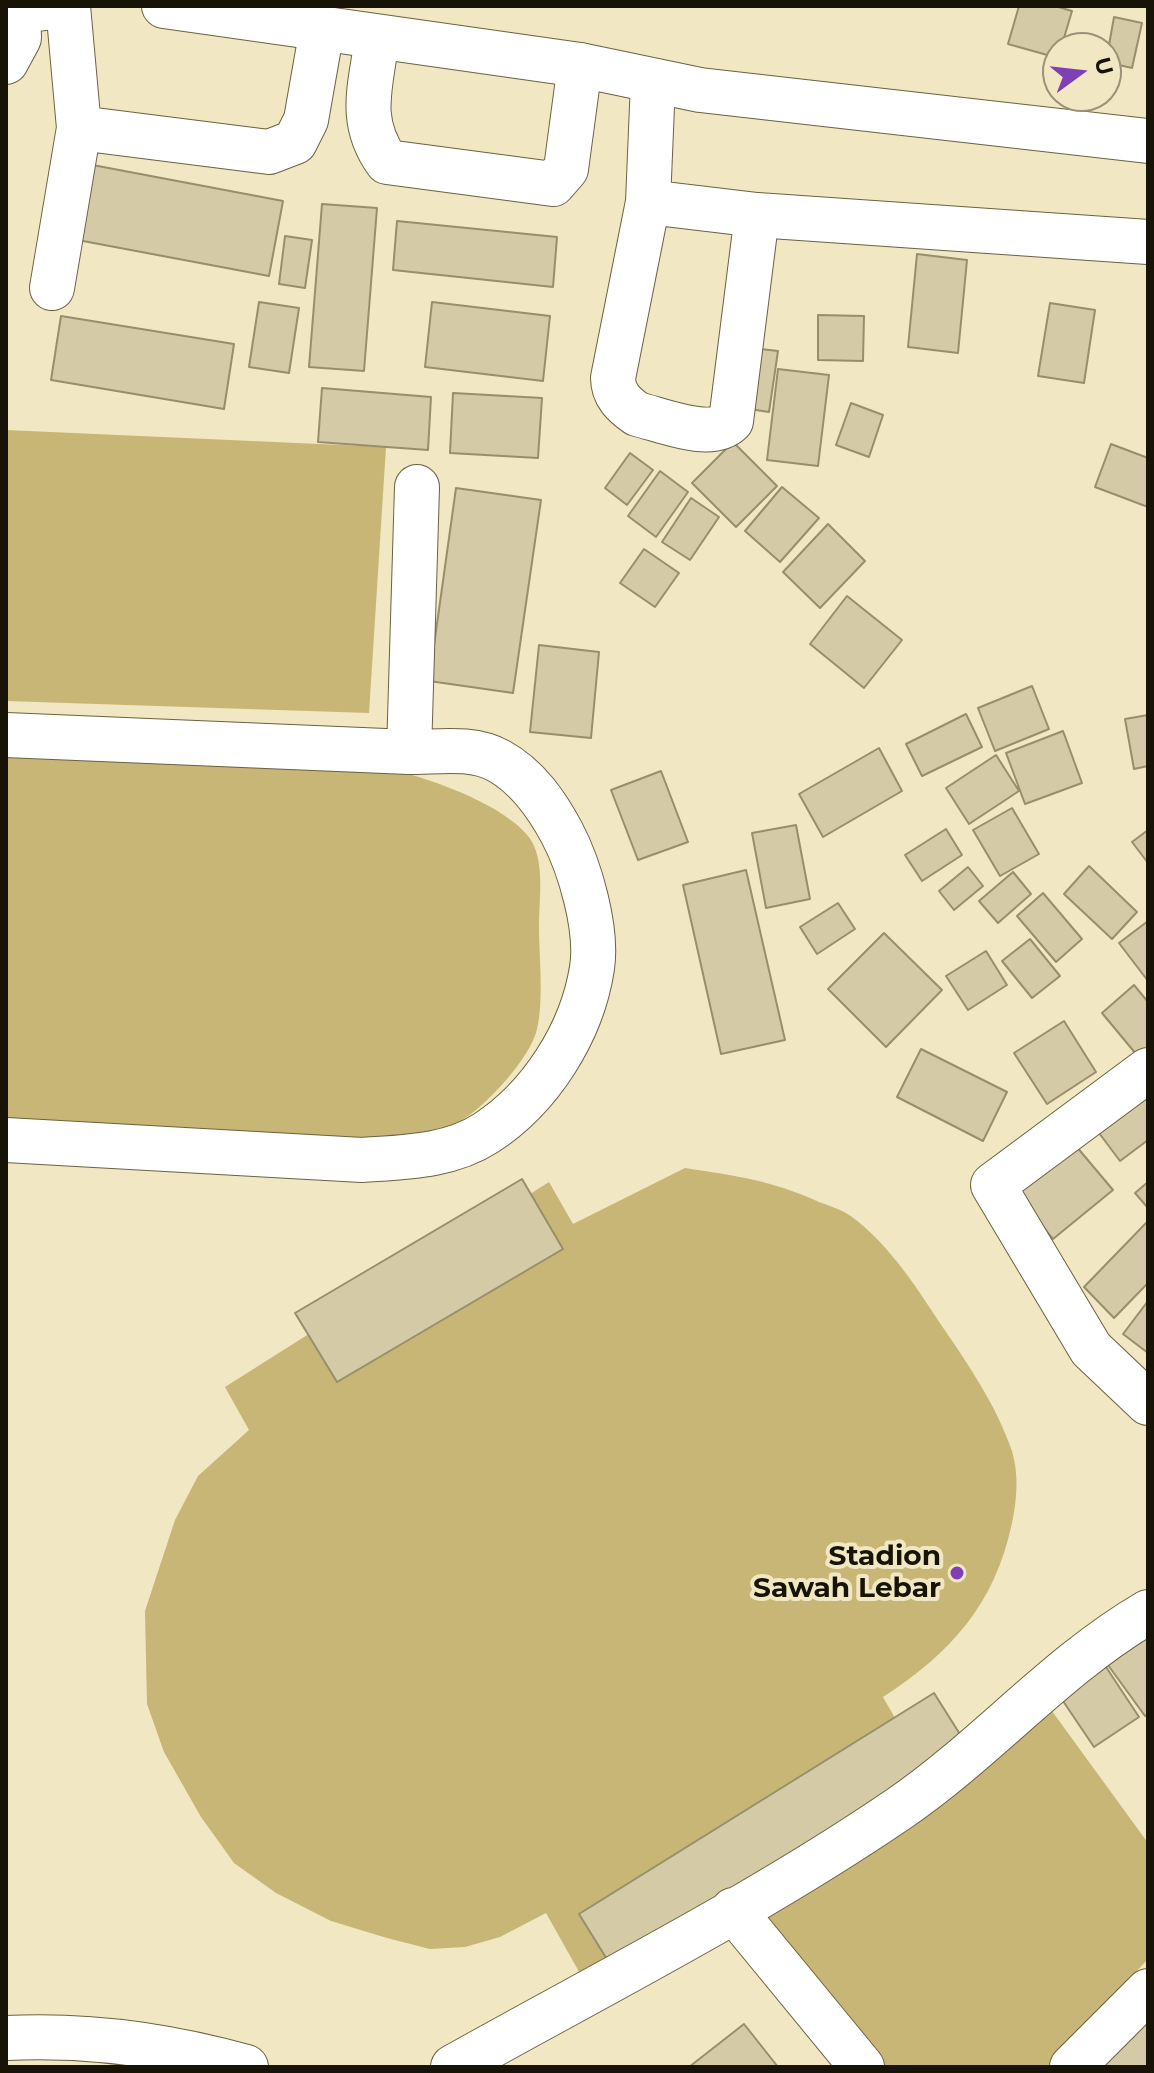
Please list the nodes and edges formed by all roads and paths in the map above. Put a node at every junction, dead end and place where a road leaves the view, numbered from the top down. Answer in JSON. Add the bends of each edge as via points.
{"nodes":[{"id":1,"x":66,"y":6,"type":"edge"},
{"id":2,"x":164,"y":6,"type":"edge"},
{"id":3,"x":19,"y":9,"type":"edge"},
{"id":4,"x":322,"y":29,"type":"junction"},
{"id":5,"x":377,"y":38,"type":"junction"},
{"id":6,"x":6,"y":62,"type":"edge"},
{"id":7,"x":580,"y":65,"type":"junction"},
{"id":8,"x":653,"y":82,"type":"junction"},
{"id":9,"x":79,"y":128,"type":"junction"},
{"id":10,"x":1148,"y":141,"type":"edge"},
{"id":11,"x":648,"y":202,"type":"junction"},
{"id":12,"x":757,"y":215,"type":"junction"},
{"id":13,"x":1148,"y":242,"type":"edge"},
{"id":14,"x":52,"y":288,"type":"dead end"},
{"id":15,"x":417,"y":487,"type":"dead end"},
{"id":16,"x":6,"y":735,"type":"edge"},
{"id":17,"x":409,"y":752,"type":"junction"},
{"id":18,"x":1148,"y":1070,"type":"edge"},
{"id":19,"x":6,"y":1140,"type":"edge"},
{"id":20,"x":1148,"y":1403,"type":"edge"},
{"id":21,"x":1148,"y":1612,"type":"edge"},
{"id":22,"x":733,"y":1910,"type":"junction"},
{"id":23,"x":1148,"y":1991,"type":"edge"},
{"id":24,"x":6,"y":2038,"type":"edge"},
{"id":25,"x":246,"y":2067,"type":"edge"},
{"id":26,"x":453,"y":2067,"type":"edge"},
{"id":27,"x":862,"y":2067,"type":"edge"},
{"id":28,"x":1072,"y":2067,"type":"edge"}],
"edges":[{"from":1,"to":3,"type":"street"},
{"from":1,"to":9,"type":"street"},
{"from":2,"to":4,"type":"street"},
{"from":3,"to":6,"type":"street","via":[[19,38]]},
{"from":4,"to":5,"type":"street"},
{"from":4,"to":9,"type":"street","via":[[306,120],[295,142],[269,152]]},
{"from":5,"to":7,"type":"street"},
{"from":5,"to":7,"type":"street","via":[[367,123],[387,162],[553,184],[566,169]]},
{"from":7,"to":8,"type":"street"},
{"from":8,"to":10,"type":"street"},
{"from":8,"to":11,"type":"street"},
{"from":9,"to":14,"type":"street"},
{"from":11,"to":12,"type":"street"},
{"from":11,"to":12,"type":"street","via":[[612,384],[620,400],[637,414],[710,430],[725,427],[734,413]]},
{"from":12,"to":13,"type":"street"},
{"from":15,"to":17,"type":"street"},
{"from":16,"to":17,"type":"street"},
{"from":17,"to":19,"type":"street","via":[[479,754],[522,777],[553,815],[581,883],[592,967],[580,1010],[547,1074],[508,1117],[460,1146],[417,1157],[362,1160]]},
{"from":18,"to":20,"type":"street","via":[[993,1185],[1091,1349]]},
{"from":21,"to":22,"type":"street","via":[[1096,1646],[900,1808]]},
{"from":22,"to":26,"type":"street"},
{"from":22,"to":27,"type":"street"},
{"from":23,"to":28,"type":"street"},
{"from":24,"to":25,"type":"street","via":[[137,2043]]}]}
